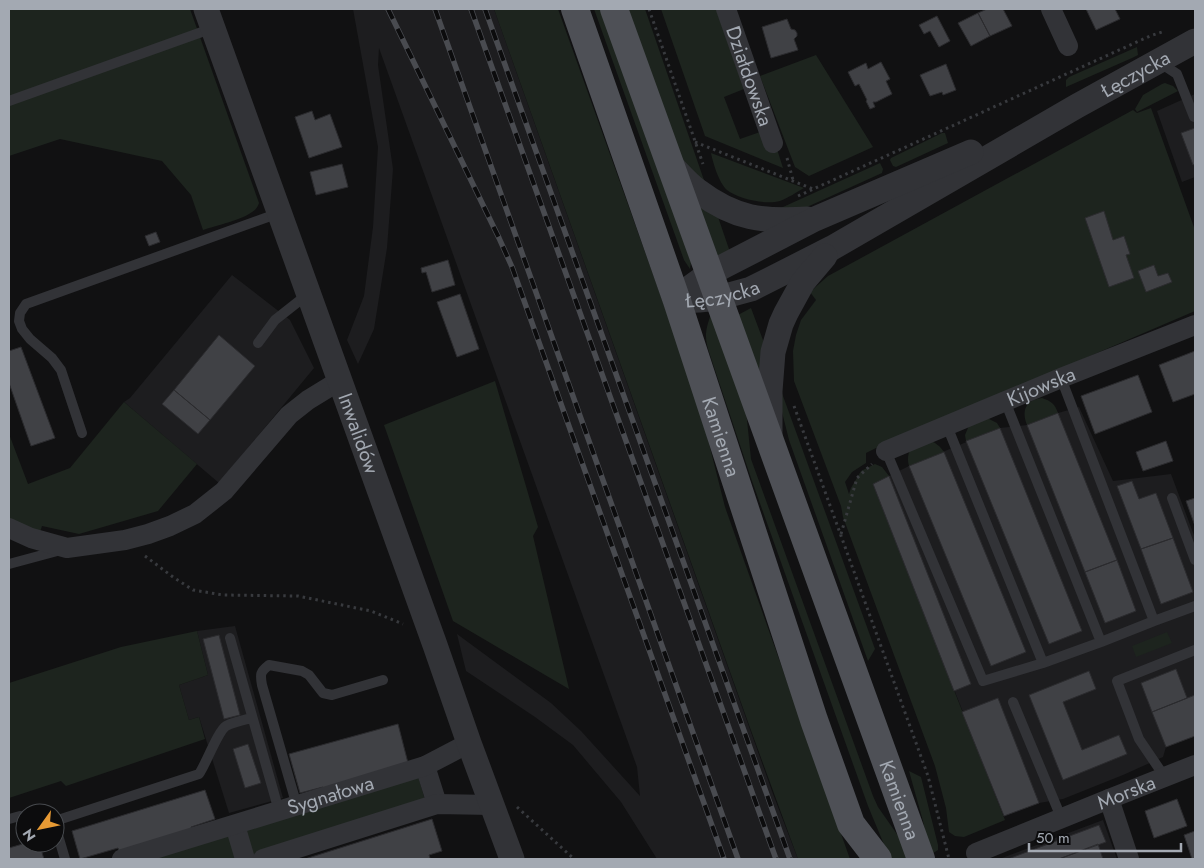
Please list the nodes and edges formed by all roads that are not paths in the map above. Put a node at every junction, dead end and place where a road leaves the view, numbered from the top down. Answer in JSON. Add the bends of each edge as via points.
{"nodes":[{"id":1,"x":575,"y":9,"type":"edge"},
{"id":2,"x":614,"y":9,"type":"edge"},
{"id":3,"x":726,"y":9,"type":"edge"},
{"id":4,"x":1051,"y":9,"type":"edge"},
{"id":5,"x":209,"y":19,"type":"edge"},
{"id":6,"x":1195,"y":41,"type":"edge"},
{"id":7,"x":1068,"y":46,"type":"dead end"},
{"id":8,"x":1195,"y":49,"type":"edge"},
{"id":9,"x":1158,"y":62,"type":"junction"},
{"id":10,"x":9,"y":101,"type":"edge"},
{"id":11,"x":1077,"y":106,"type":"junction"},
{"id":12,"x":1194,"y":117,"type":"edge"},
{"id":13,"x":773,"y":143,"type":"dead end"},
{"id":14,"x":670,"y":164,"type":"junction"},
{"id":15,"x":279,"y":213,"type":"junction"},
{"id":16,"x":816,"y":219,"type":"junction"},
{"id":17,"x":832,"y":248,"type":"junction"},
{"id":18,"x":714,"y":286,"type":"junction"},
{"id":19,"x":308,"y":294,"type":"junction"},
{"id":20,"x":677,"y":301,"type":"junction"},
{"id":21,"x":1195,"y":325,"type":"edge"},
{"id":22,"x":258,"y":343,"type":"dead end"},
{"id":23,"x":1061,"y":378,"type":"junction"},
{"id":24,"x":340,"y":381,"type":"junction"},
{"id":25,"x":1005,"y":401,"type":"junction"},
{"id":26,"x":947,"y":426,"type":"junction"},
{"id":27,"x":82,"y":433,"type":"dead end"},
{"id":28,"x":770,"y":442,"type":"junction"},
{"id":29,"x":886,"y":451,"type":"joint"},
{"id":30,"x":1172,"y":498,"type":"dead end"},
{"id":31,"x":9,"y":528,"type":"edge"},
{"id":32,"x":67,"y":548,"type":"junction"},
{"id":33,"x":1195,"y":560,"type":"edge"},
{"id":34,"x":9,"y":564,"type":"edge"},
{"id":35,"x":1195,"y":606,"type":"edge"},
{"id":36,"x":1154,"y":621,"type":"junction"},
{"id":37,"x":230,"y":638,"type":"dead end"},
{"id":38,"x":1101,"y":642,"type":"junction"},
{"id":39,"x":1195,"y":650,"type":"edge"},
{"id":40,"x":1043,"y":663,"type":"junction"},
{"id":41,"x":383,"y":680,"type":"dead end"},
{"id":42,"x":1013,"y":702,"type":"dead end"},
{"id":43,"x":252,"y":718,"type":"junction"},
{"id":44,"x":469,"y":743,"type":"junction"},
{"id":45,"x":1195,"y":765,"type":"edge"},
{"id":46,"x":425,"y":766,"type":"junction"},
{"id":47,"x":1163,"y":778,"type":"junction"},
{"id":48,"x":1109,"y":799,"type":"junction"},
{"id":49,"x":501,"y":803,"type":"junction"},
{"id":50,"x":437,"y":804,"type":"junction"},
{"id":51,"x":288,"y":809,"type":"junction"},
{"id":52,"x":1061,"y":818,"type":"junction"},
{"id":53,"x":65,"y":819,"type":"edge"},
{"id":54,"x":851,"y":824,"type":"junction"},
{"id":55,"x":235,"y":825,"type":"junction"},
{"id":56,"x":986,"y":853,"type":"edge"},
{"id":57,"x":122,"y":859,"type":"edge"},
{"id":58,"x":245,"y":859,"type":"edge"},
{"id":59,"x":263,"y":859,"type":"edge"},
{"id":60,"x":512,"y":859,"type":"edge"},
{"id":61,"x":859,"y":859,"type":"edge"},
{"id":62,"x":878,"y":859,"type":"edge"},
{"id":63,"x":921,"y":859,"type":"edge"},
{"id":64,"x":1129,"y":859,"type":"edge"}],
"edges":[{"from":1,"to":20,"type":"main road","name":"Kamienna"},
{"from":2,"to":14,"type":"main road","name":"Kamienna"},
{"from":3,"to":13,"type":"street","name":"Działdowska"},
{"from":4,"to":7,"type":"street"},
{"from":5,"to":10,"type":"lane"},
{"from":5,"to":15,"type":"street","name":"Inwalidów"},
{"from":6,"to":9,"type":"street","name":"Łęczycka"},
{"from":8,"to":9,"type":"street"},
{"from":9,"to":11,"type":"street","name":"Łęczycka"},
{"from":9,"to":12,"type":"lane","via":[[1178,74]]},
{"from":11,"to":16,"type":"street","name":"Łęczycka"},
{"from":11,"to":17,"type":"street","name":"Łęczycka"},
{"from":14,"to":16,"type":"street","via":[[697,191],[731,212],[765,220]]},
{"from":14,"to":18,"type":"main road","name":"Kamienna"},
{"from":15,"to":19,"type":"street","name":"Inwalidów"},
{"from":15,"to":27,"type":"lane","via":[[26,304],[20,313],[22,330],[61,370]]},
{"from":16,"to":18,"type":"street","name":"Łęczycka"},
{"from":17,"to":18,"type":"street","name":"Łęczycka","via":[[751,289]]},
{"from":17,"to":28,"type":"street","via":[[803,282],[781,324],[773,352]]},
{"from":18,"to":20,"type":"street","name":"Łęczycka","via":[[699,300]]},
{"from":18,"to":28,"type":"main road","name":"Kamienna"},
{"from":19,"to":22,"type":"lane","via":[[274,320]]},
{"from":19,"to":24,"type":"street","name":"Inwalidów"},
{"from":20,"to":54,"type":"main road","name":"Kamienna"},
{"from":21,"to":23,"type":"street","name":"Kijowska"},
{"from":23,"to":25,"type":"street","name":"Kijowska"},
{"from":23,"to":36,"type":"lane"},
{"from":24,"to":32,"type":"street","via":[[290,415],[224,491],[195,514],[148,534]]},
{"from":24,"to":44,"type":"street","name":"Inwalidów"},
{"from":25,"to":26,"type":"street","name":"Kijowska"},
{"from":25,"to":38,"type":"lane"},
{"from":26,"to":29,"type":"street","name":"Kijowska"},
{"from":26,"to":40,"type":"lane"},
{"from":28,"to":63,"type":"main road","name":"Kamienna"},
{"from":29,"to":40,"type":"lane","via":[[983,681]]},
{"from":30,"to":33,"type":"lane"},
{"from":31,"to":32,"type":"street"},
{"from":32,"to":34,"type":"lane"},
{"from":35,"to":36,"type":"lane"},
{"from":36,"to":38,"type":"lane"},
{"from":37,"to":43,"type":"lane"},
{"from":38,"to":40,"type":"lane"},
{"from":39,"to":47,"type":"lane","via":[[1117,681],[1138,739]]},
{"from":41,"to":51,"type":"lane","via":[[332,695],[323,693],[309,674],[302,671],[269,666],[264,669],[260,675]]},
{"from":42,"to":52,"type":"lane"},
{"from":43,"to":51,"type":"lane"},
{"from":43,"to":53,"type":"lane","via":[[221,731],[199,774]]},
{"from":44,"to":46,"type":"street","name":"Sygnałowa"},
{"from":44,"to":49,"type":"street","name":"Inwalidów"},
{"from":45,"to":47,"type":"street","name":"Morska"},
{"from":46,"to":50,"type":"street"},
{"from":46,"to":51,"type":"street","name":"Sygnałowa"},
{"from":47,"to":48,"type":"street","name":"Morska"},
{"from":48,"to":52,"type":"street","name":"Morska"},
{"from":48,"to":64,"type":"street"},
{"from":49,"to":50,"type":"street","name":"Sygnałowa"},
{"from":49,"to":60,"type":"street","name":"Inwalidów"},
{"from":50,"to":59,"type":"street","name":"Sygnałowa"},
{"from":51,"to":55,"type":"street","name":"Sygnałowa"},
{"from":52,"to":56,"type":"street","name":"Morska"},
{"from":54,"to":61,"type":"street"},
{"from":54,"to":62,"type":"main road","name":"Kamienna"},
{"from":55,"to":57,"type":"street","name":"Sygnałowa"},
{"from":55,"to":58,"type":"street"}]}
